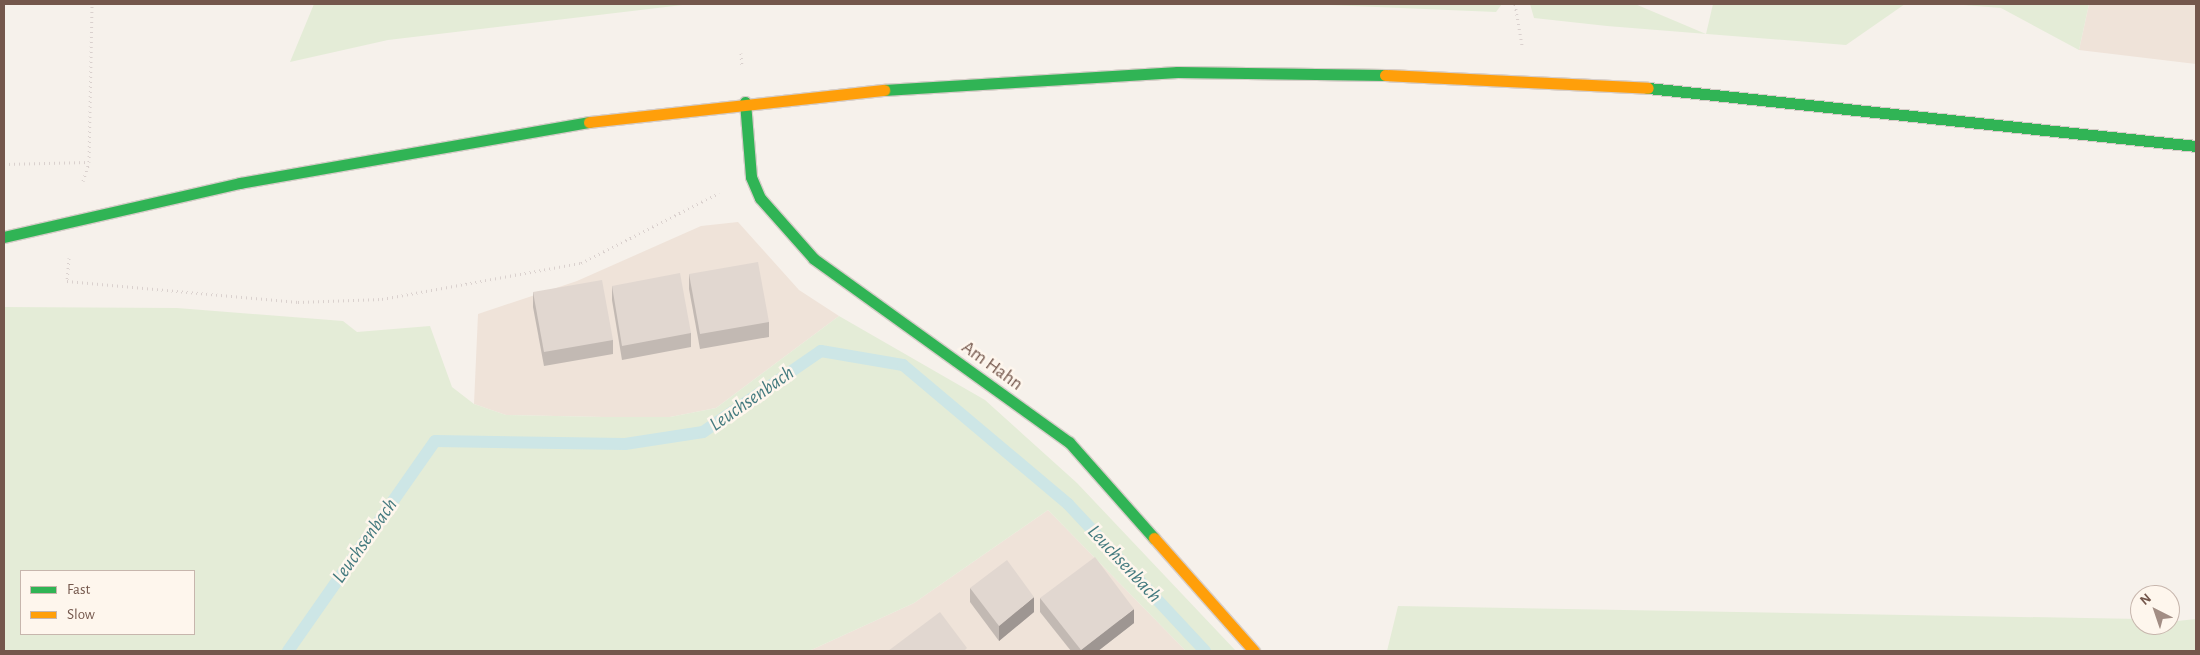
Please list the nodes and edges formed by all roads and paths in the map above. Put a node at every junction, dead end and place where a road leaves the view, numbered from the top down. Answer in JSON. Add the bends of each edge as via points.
{"nodes":[{"id":1,"x":92,"y":4,"type":"edge"},
{"id":2,"x":745,"y":102,"type":"junction"},
{"id":3,"x":2196,"y":146,"type":"edge"},
{"id":4,"x":89,"y":162,"type":"junction"},
{"id":5,"x":4,"y":164,"type":"edge"},
{"id":6,"x":751,"y":177,"type":"junction"},
{"id":7,"x":71,"y":220,"type":"junction"},
{"id":8,"x":4,"y":236,"type":"edge"},
{"id":9,"x":1254,"y":651,"type":"edge"}],
"edges":[{"from":1,"to":4,"type":"path"},
{"from":2,"to":3,"type":"main road","via":[[944,83],[1177,72],[1405,74],[1611,84]]},
{"from":2,"to":6,"type":"main road","name":"Am Hahn"},
{"from":2,"to":7,"type":"main road","via":[[396,153]]},
{"from":4,"to":5,"type":"path"},
{"from":4,"to":7,"type":"path"},
{"from":6,"to":7,"type":"path","via":[[581,263],[382,299],[298,302],[67,281]]},
{"from":6,"to":9,"type":"main road","name":"Am Hahn","via":[[760,198],[814,259],[1069,442]]},
{"from":7,"to":8,"type":"main road"}]}
